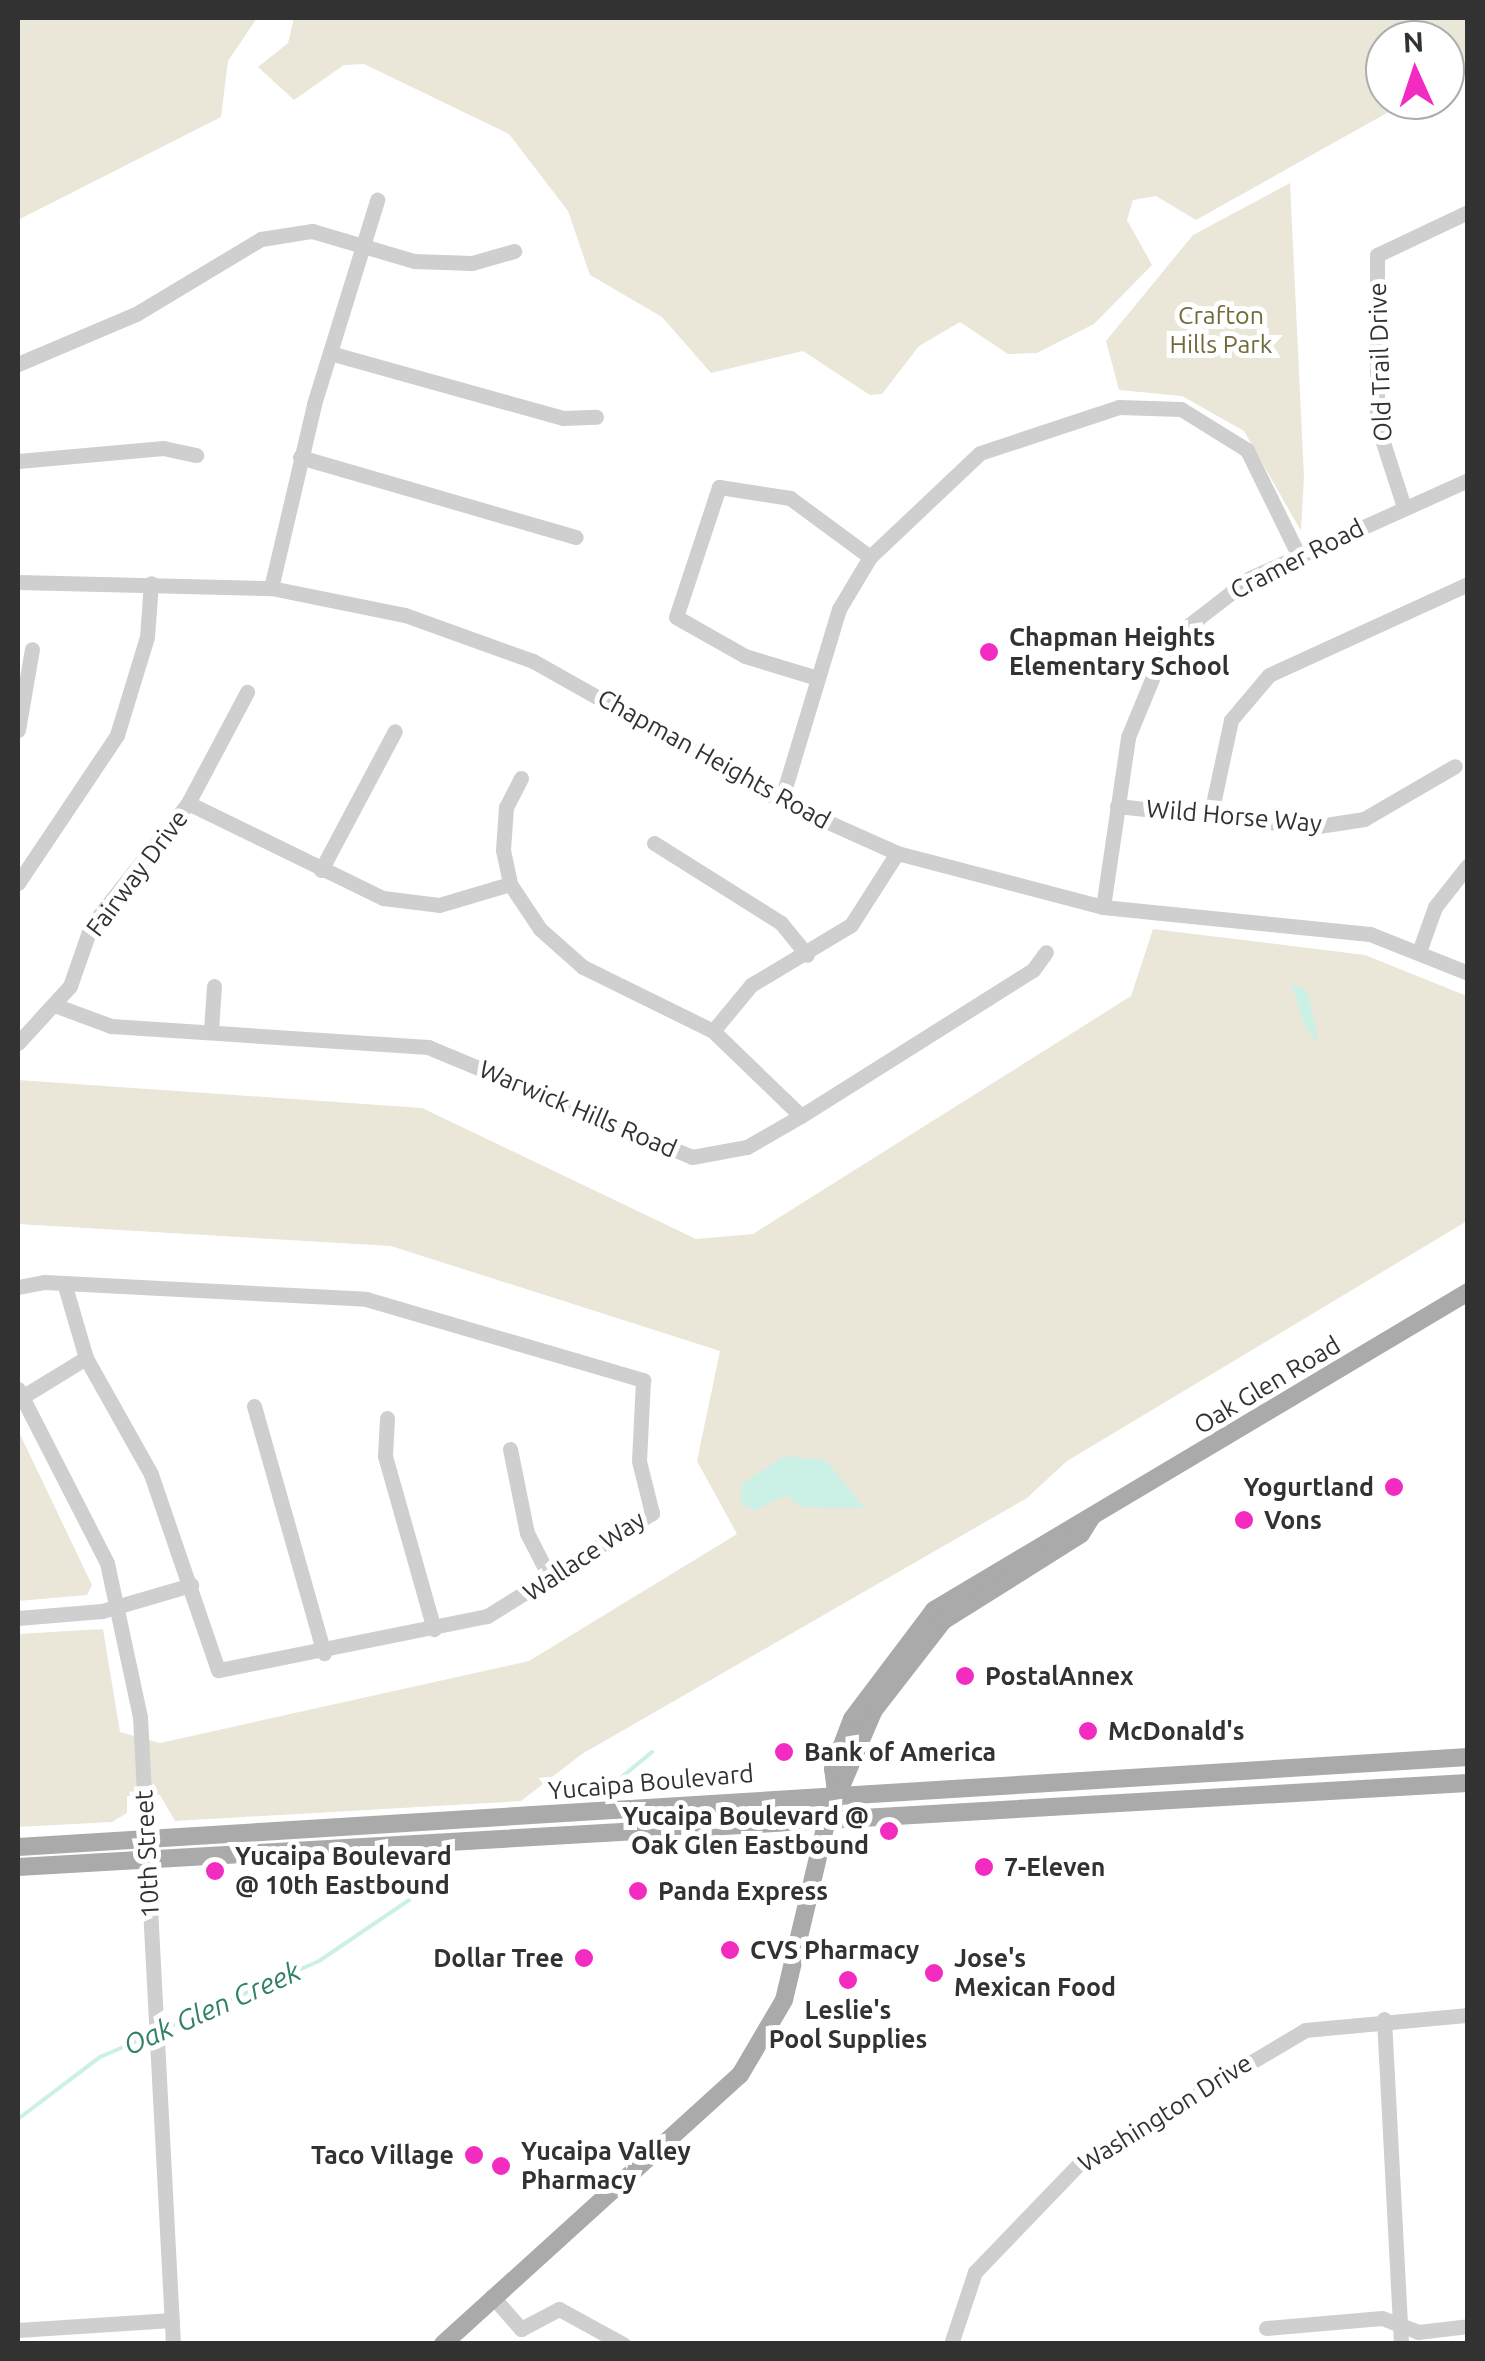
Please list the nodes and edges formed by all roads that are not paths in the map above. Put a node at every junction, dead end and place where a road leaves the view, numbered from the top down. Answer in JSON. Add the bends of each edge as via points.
{"nodes":[{"id":1,"x":377,"y":200,"type":"dead end"},
{"id":2,"x":1468,"y":212,"type":"edge"},
{"id":3,"x":362,"y":248,"type":"junction"},
{"id":4,"x":514,"y":251,"type":"dead end"},
{"id":5,"x":330,"y":353,"type":"junction"},
{"id":6,"x":18,"y":364,"type":"edge"},
{"id":7,"x":596,"y":417,"type":"dead end"},
{"id":8,"x":196,"y":455,"type":"dead end"},
{"id":9,"x":300,"y":456,"type":"junction"},
{"id":10,"x":18,"y":461,"type":"edge"},
{"id":11,"x":1468,"y":480,"type":"edge"},
{"id":12,"x":1404,"y":507,"type":"junction"},
{"id":13,"x":576,"y":538,"type":"dead end"},
{"id":14,"x":1298,"y":554,"type":"junction"},
{"id":15,"x":870,"y":557,"type":"junction"},
{"id":16,"x":18,"y":582,"type":"edge"},
{"id":17,"x":151,"y":584,"type":"junction"},
{"id":18,"x":1468,"y":584,"type":"edge"},
{"id":19,"x":271,"y":588,"type":"junction"},
{"id":20,"x":32,"y":649,"type":"dead end"},
{"id":21,"x":814,"y":677,"type":"junction"},
{"id":22,"x":248,"y":692,"type":"dead end"},
{"id":23,"x":18,"y":730,"type":"edge"},
{"id":24,"x":394,"y":731,"type":"dead end"},
{"id":25,"x":1455,"y":766,"type":"dead end"},
{"id":26,"x":521,"y":778,"type":"dead end"},
{"id":27,"x":781,"y":801,"type":"junction"},
{"id":28,"x":188,"y":803,"type":"junction"},
{"id":29,"x":1117,"y":806,"type":"junction"},
{"id":30,"x":1210,"y":818,"type":"junction"},
{"id":31,"x":654,"y":843,"type":"dead end"},
{"id":32,"x":898,"y":854,"type":"junction"},
{"id":33,"x":1468,"y":865,"type":"edge"},
{"id":34,"x":320,"y":870,"type":"junction"},
{"id":35,"x":18,"y":883,"type":"edge"},
{"id":36,"x":510,"y":884,"type":"junction"},
{"id":37,"x":1103,"y":907,"type":"junction"},
{"id":38,"x":1420,"y":949,"type":"junction"},
{"id":39,"x":1046,"y":952,"type":"dead end"},
{"id":40,"x":807,"y":955,"type":"junction"},
{"id":41,"x":1468,"y":972,"type":"edge"},
{"id":42,"x":214,"y":986,"type":"dead end"},
{"id":43,"x":57,"y":1006,"type":"junction"},
{"id":44,"x":212,"y":1030,"type":"junction"},
{"id":45,"x":714,"y":1030,"type":"junction"},
{"id":46,"x":18,"y":1043,"type":"edge"},
{"id":47,"x":800,"y":1116,"type":"junction"},
{"id":48,"x":64,"y":1282,"type":"junction"},
{"id":49,"x":18,"y":1288,"type":"edge"},
{"id":50,"x":1468,"y":1292,"type":"edge"},
{"id":51,"x":86,"y":1358,"type":"junction"},
{"id":52,"x":20,"y":1393,"type":"edge"},
{"id":53,"x":254,"y":1406,"type":"dead end"},
{"id":54,"x":387,"y":1418,"type":"dead end"},
{"id":55,"x":510,"y":1448,"type":"dead end"},
{"id":56,"x":552,"y":1580,"type":"junction"},
{"id":57,"x":191,"y":1584,"type":"junction"},
{"id":58,"x":118,"y":1608,"type":"junction"},
{"id":59,"x":18,"y":1618,"type":"edge"},
{"id":60,"x":434,"y":1629,"type":"junction"},
{"id":61,"x":324,"y":1653,"type":"junction"},
{"id":62,"x":1468,"y":1757,"type":"edge"},
{"id":63,"x":1468,"y":1782,"type":"edge"},
{"id":64,"x":836,"y":1792,"type":"junction"},
{"id":65,"x":828,"y":1819,"type":"junction"},
{"id":66,"x":147,"y":1840,"type":"junction"},
{"id":67,"x":18,"y":1846,"type":"edge"},
{"id":68,"x":148,"y":1861,"type":"junction"},
{"id":69,"x":18,"y":1867,"type":"edge"},
{"id":70,"x":1468,"y":2015,"type":"edge"},
{"id":71,"x":1384,"y":2019,"type":"junction"},
{"id":72,"x":492,"y":2296,"type":"junction"},
{"id":73,"x":172,"y":2320,"type":"junction"},
{"id":74,"x":1400,"y":2320,"type":"junction"},
{"id":75,"x":1468,"y":2326,"type":"edge"},
{"id":76,"x":1266,"y":2328,"type":"dead end"},
{"id":77,"x":18,"y":2330,"type":"edge"},
{"id":78,"x":173,"y":2344,"type":"edge"},
{"id":79,"x":443,"y":2344,"type":"edge"},
{"id":80,"x":623,"y":2344,"type":"edge"},
{"id":81,"x":951,"y":2344,"type":"edge"},
{"id":82,"x":1401,"y":2344,"type":"edge"}],
"edges":[{"from":1,"to":3,"type":"street"},
{"from":2,"to":12,"type":"street","name":"Old Trail Drive","via":[[1377,255],[1377,424]]},
{"from":3,"to":4,"type":"street","via":[[472,263]]},
{"from":3,"to":5,"type":"street"},
{"from":3,"to":6,"type":"street","via":[[312,230],[261,239],[136,314]]},
{"from":5,"to":7,"type":"street","via":[[563,418]]},
{"from":5,"to":9,"type":"street"},
{"from":8,"to":10,"type":"street","via":[[163,448]]},
{"from":9,"to":13,"type":"street"},
{"from":9,"to":19,"type":"street"},
{"from":11,"to":12,"type":"street","name":"Cramer Road"},
{"from":12,"to":14,"type":"street","name":"Cramer Road"},
{"from":14,"to":15,"type":"street","via":[[1260,471],[1230,433],[1181,409],[1142,405],[980,453]]},
{"from":14,"to":29,"type":"street","name":"Cramer Road","via":[[1222,596],[1159,662],[1128,736]]},
{"from":15,"to":21,"type":"street","via":[[838,609]]},
{"from":15,"to":21,"type":"street","via":[[790,498],[719,487],[676,617],[745,656]]},
{"from":16,"to":17,"type":"street","name":"Chapman Heights Road"},
{"from":17,"to":19,"type":"street","name":"Chapman Heights Road"},
{"from":17,"to":35,"type":"street","via":[[143,656],[117,735]]},
{"from":18,"to":30,"type":"street","via":[[1269,675],[1231,720]]},
{"from":19,"to":27,"type":"street","name":"Chapman Heights Road","via":[[404,616],[518,654]]},
{"from":20,"to":23,"type":"street"},
{"from":21,"to":27,"type":"street"},
{"from":22,"to":28,"type":"street","name":"Fairway Drive"},
{"from":24,"to":34,"type":"street"},
{"from":25,"to":30,"type":"street","name":"Wild Horse Way","via":[[1347,823]]},
{"from":26,"to":36,"type":"street","via":[[506,807]]},
{"from":27,"to":32,"type":"street","name":"Chapman Heights Road"},
{"from":28,"to":34,"type":"street"},
{"from":28,"to":43,"type":"street","name":"Fairway Drive","via":[[91,926]]},
{"from":29,"to":30,"type":"street","name":"Wild Horse Way"},
{"from":29,"to":37,"type":"street","name":"Cramer Road"},
{"from":31,"to":40,"type":"street","via":[[781,923]]},
{"from":32,"to":37,"type":"street","name":"Chapman Heights Road"},
{"from":32,"to":40,"type":"street","via":[[866,909]]},
{"from":33,"to":38,"type":"street","via":[[1435,907]]},
{"from":34,"to":36,"type":"street","via":[[382,898],[439,906]]},
{"from":36,"to":45,"type":"street","via":[[540,929],[584,967]]},
{"from":37,"to":38,"type":"street","name":"Chapman Heights Road","via":[[1332,927]]},
{"from":38,"to":41,"type":"street","name":"Chapman Heights Road"},
{"from":39,"to":47,"type":"street","name":"Warwick Hills Road","via":[[1033,970]]},
{"from":40,"to":45,"type":"street","via":[[751,985]]},
{"from":42,"to":44,"type":"street"},
{"from":43,"to":44,"type":"street","name":"Warwick Hills Road","via":[[111,1026]]},
{"from":43,"to":46,"type":"street","name":"Fairway Drive"},
{"from":44,"to":47,"type":"street","name":"Warwick Hills Road","via":[[428,1047],[692,1158],[747,1147]]},
{"from":45,"to":47,"type":"street"},
{"from":48,"to":49,"type":"street","name":"Wallace Way"},
{"from":48,"to":51,"type":"street","name":"Wallace Way"},
{"from":48,"to":56,"type":"street","name":"Wallace Way","via":[[366,1299],[643,1380],[639,1461],[652,1513]]},
{"from":50,"to":64,"type":"main road","name":"Oak Glen Road","via":[[1091,1518],[1081,1534],[943,1621],[874,1710]]},
{"from":51,"to":52,"type":"street"},
{"from":51,"to":57,"type":"street","name":"Wallace Way","via":[[151,1474]]},
{"from":52,"to":58,"type":"street","name":"10th Street","via":[[89,1520]]},
{"from":53,"to":61,"type":"street"},
{"from":54,"to":60,"type":"street","via":[[385,1456]]},
{"from":55,"to":56,"type":"street","via":[[527,1533]]},
{"from":56,"to":60,"type":"street","name":"Wallace Way","via":[[487,1616]]},
{"from":57,"to":58,"type":"street"},
{"from":57,"to":61,"type":"street","name":"Wallace Way","via":[[218,1670]]},
{"from":58,"to":59,"type":"street"},
{"from":58,"to":66,"type":"street","name":"10th Street","via":[[140,1717]]},
{"from":60,"to":61,"type":"street","name":"Wallace Way"},
{"from":62,"to":64,"type":"main road","name":"Yucaipa Boulevard"},
{"from":63,"to":65,"type":"main road","name":"Yucaipa Boulevard"},
{"from":64,"to":65,"type":"main road","name":"Oak Glen Road"},
{"from":64,"to":66,"type":"main road","name":"Yucaipa Boulevard"},
{"from":65,"to":68,"type":"main road","name":"Yucaipa Boulevard"},
{"from":65,"to":72,"type":"main road","name":"Oak Glen Road","via":[[793,1976],[759,2049],[700,2118]]},
{"from":66,"to":67,"type":"main road","name":"Yucaipa Boulevard"},
{"from":66,"to":68,"type":"street","name":"10th Street"},
{"from":68,"to":69,"type":"main road","name":"Yucaipa Boulevard"},
{"from":68,"to":73,"type":"street","name":"10th Street"},
{"from":70,"to":71,"type":"street","name":"Washington Drive"},
{"from":71,"to":74,"type":"street"},
{"from":71,"to":81,"type":"street","name":"Washington Drive","via":[[1279,2042],[1078,2165],[975,2272]]},
{"from":72,"to":79,"type":"main road","name":"Oak Glen Road"},
{"from":72,"to":80,"type":"street","via":[[521,2329],[559,2309]]},
{"from":73,"to":77,"type":"street"},
{"from":73,"to":78,"type":"street","name":"10th Street"},
{"from":74,"to":75,"type":"street","via":[[1418,2332]]},
{"from":74,"to":76,"type":"street"},
{"from":74,"to":82,"type":"street"}]}
